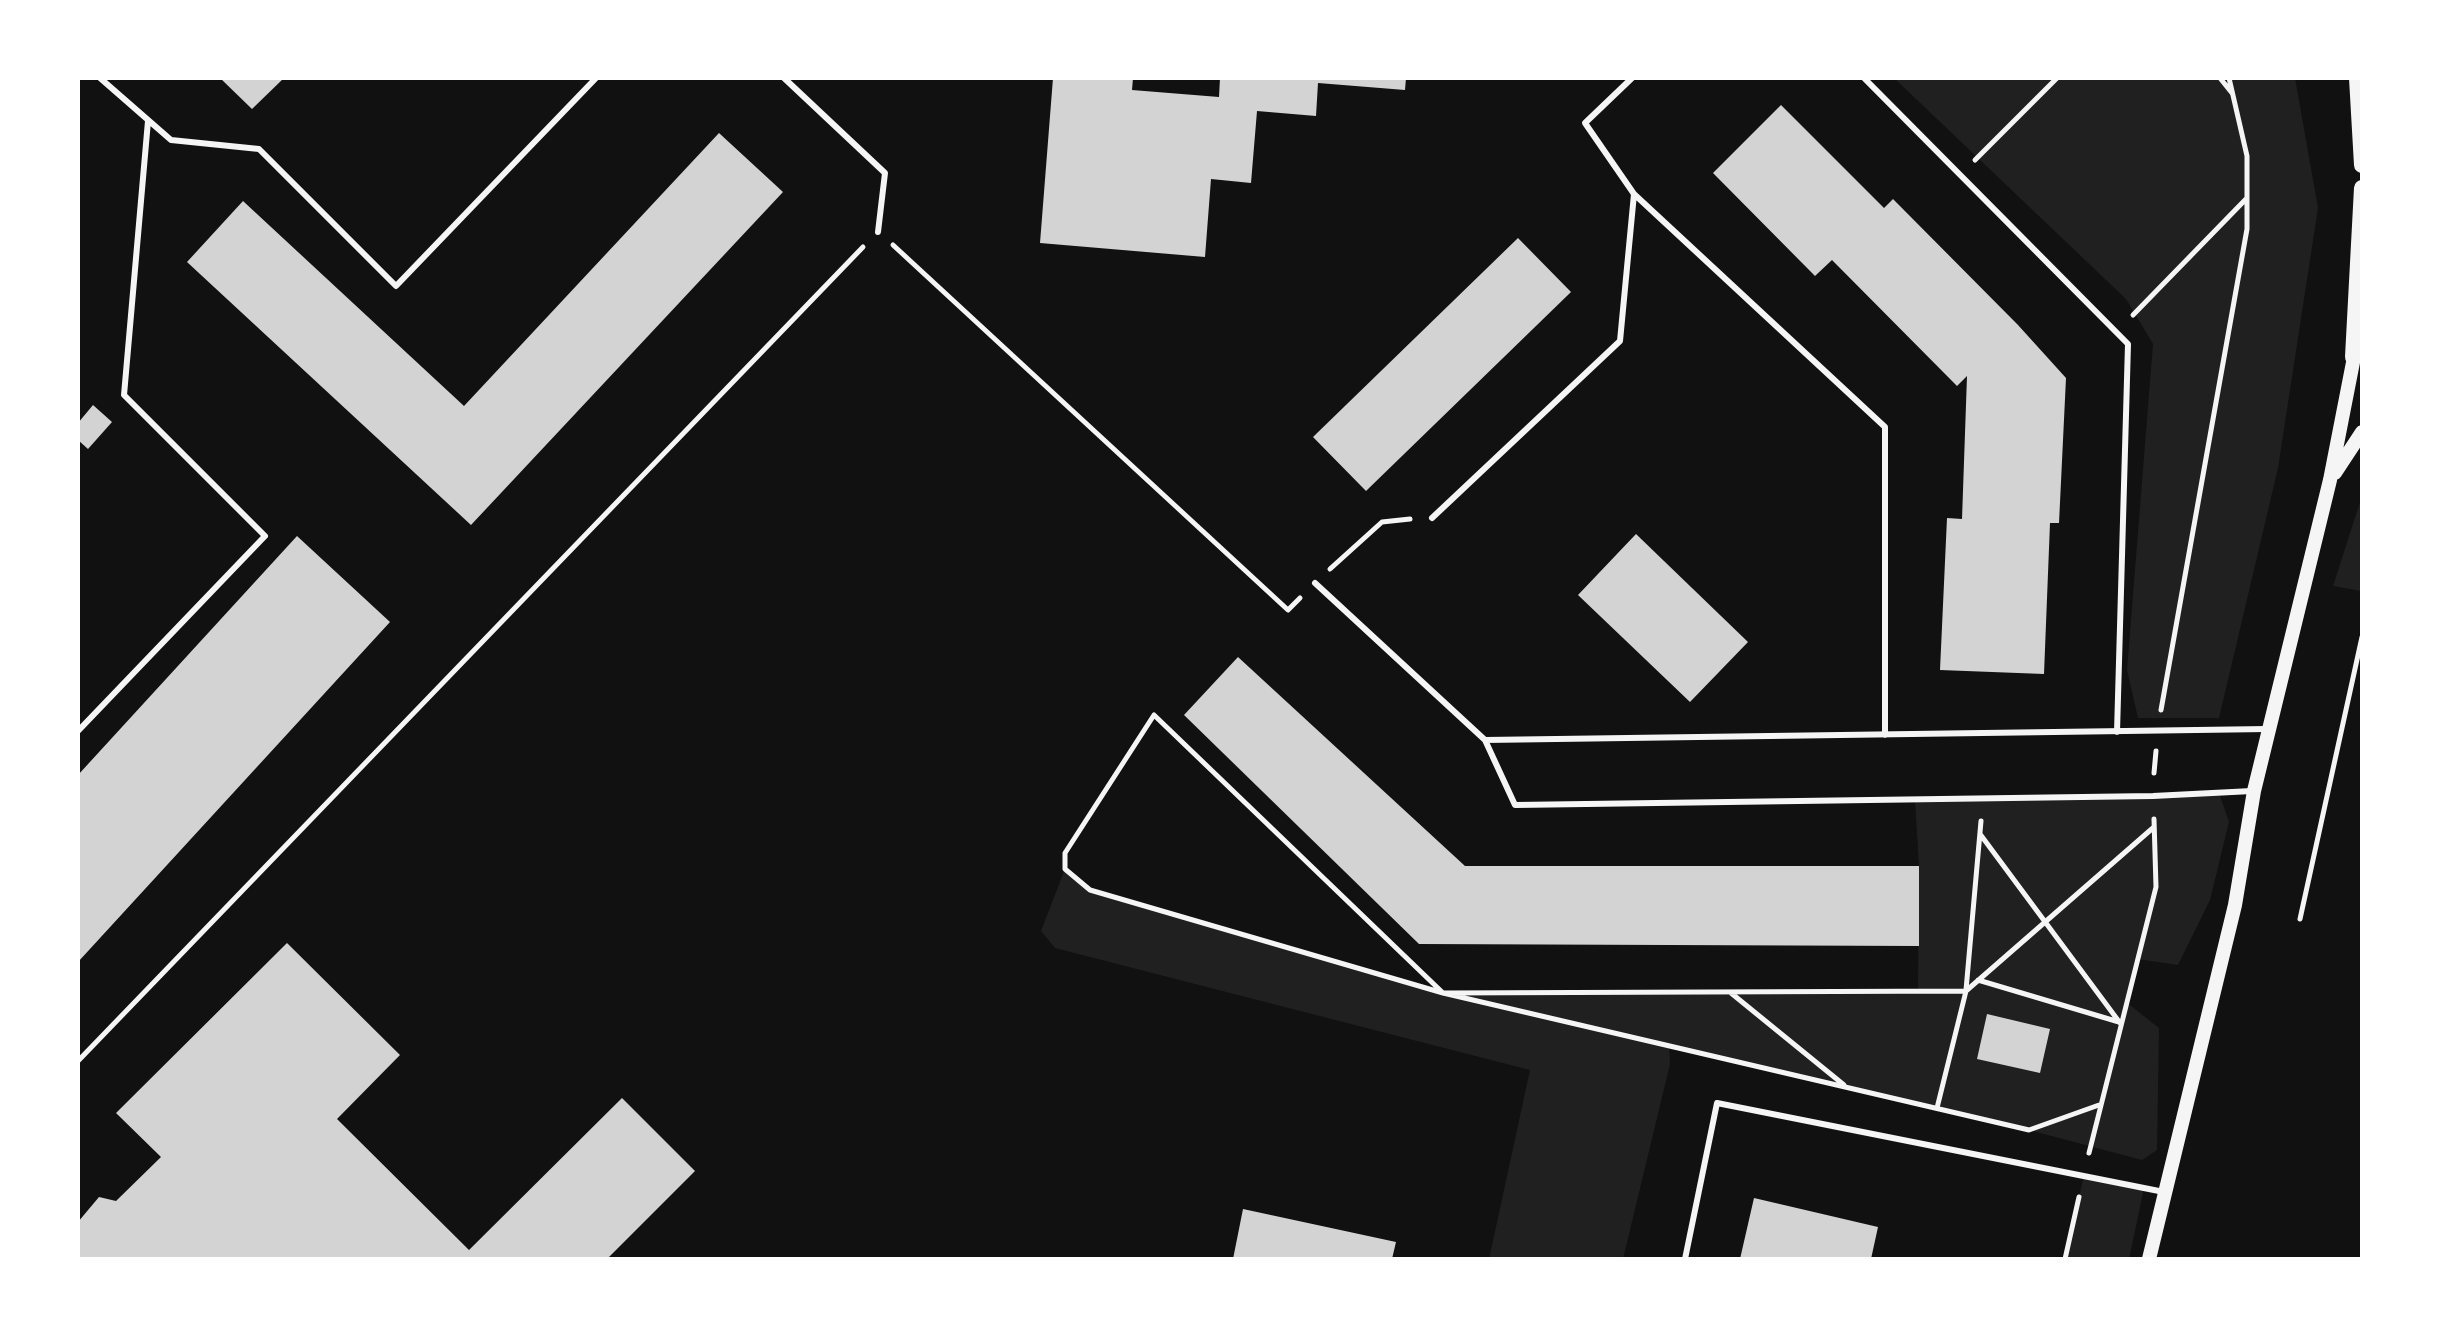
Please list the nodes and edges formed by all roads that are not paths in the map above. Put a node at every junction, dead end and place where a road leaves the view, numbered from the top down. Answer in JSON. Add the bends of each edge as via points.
{"nodes":[{"id":1,"x":100,"y":78,"type":"edge"},
{"id":2,"x":596,"y":78,"type":"edge"},
{"id":3,"x":784,"y":78,"type":"edge"},
{"id":4,"x":1632,"y":78,"type":"edge"},
{"id":5,"x":1864,"y":78,"type":"edge"},
{"id":6,"x":2357,"y":78,"type":"edge"},
{"id":7,"x":148,"y":121,"type":"junction"},
{"id":8,"x":2362,"y":165,"type":"edge"},
{"id":9,"x":2362,"y":188,"type":"edge"},
{"id":10,"x":1634,"y":194,"type":"junction"},
{"id":11,"x":878,"y":232,"type":"road end"},
{"id":12,"x":2362,"y":324,"type":"edge"},
{"id":13,"x":2353,"y":357,"type":"junction"},
{"id":14,"x":2362,"y":432,"type":"edge"},
{"id":15,"x":2330,"y":480,"type":"junction"},
{"id":16,"x":1432,"y":518,"type":"road end"},
{"id":17,"x":1315,"y":583,"type":"road end"},
{"id":18,"x":2271,"y":729,"type":"junction"},
{"id":19,"x":78,"y":731,"type":"edge"},
{"id":20,"x":2117,"y":732,"type":"junction"},
{"id":21,"x":1885,"y":735,"type":"junction"},
{"id":22,"x":1485,"y":740,"type":"junction"},
{"id":23,"x":2254,"y":791,"type":"junction"},
{"id":24,"x":2164,"y":1192,"type":"junction"},
{"id":25,"x":1685,"y":1259,"type":"edge"},
{"id":26,"x":2149,"y":1259,"type":"edge"}],
"edges":[{"from":1,"to":7,"type":"lane"},
{"from":2,"to":7,"type":"lane","via":[[396,286],[259,149],[171,140]]},
{"from":3,"to":11,"type":"lane","via":[[885,173]]},
{"from":4,"to":10,"type":"lane","via":[[1585,123]]},
{"from":5,"to":20,"type":"lane","via":[[2128,344]]},
{"from":6,"to":8,"type":"main road"},
{"from":7,"to":19,"type":"lane","via":[[124,395],[265,536]]},
{"from":9,"to":13,"type":"main road"},
{"from":10,"to":16,"type":"lane","via":[[1620,341]]},
{"from":10,"to":21,"type":"lane","via":[[1885,427]]},
{"from":12,"to":13,"type":"street"},
{"from":13,"to":15,"type":"street"},
{"from":14,"to":15,"type":"street"},
{"from":15,"to":18,"type":"street"},
{"from":17,"to":22,"type":"lane"},
{"from":18,"to":20,"type":"lane"},
{"from":18,"to":23,"type":"street"},
{"from":20,"to":21,"type":"lane"},
{"from":21,"to":22,"type":"lane"},
{"from":22,"to":23,"type":"lane","via":[[1515,805]]},
{"from":23,"to":24,"type":"street","via":[[2235,905]]},
{"from":24,"to":25,"type":"lane","via":[[1717,1103]]},
{"from":24,"to":26,"type":"street"}]}
